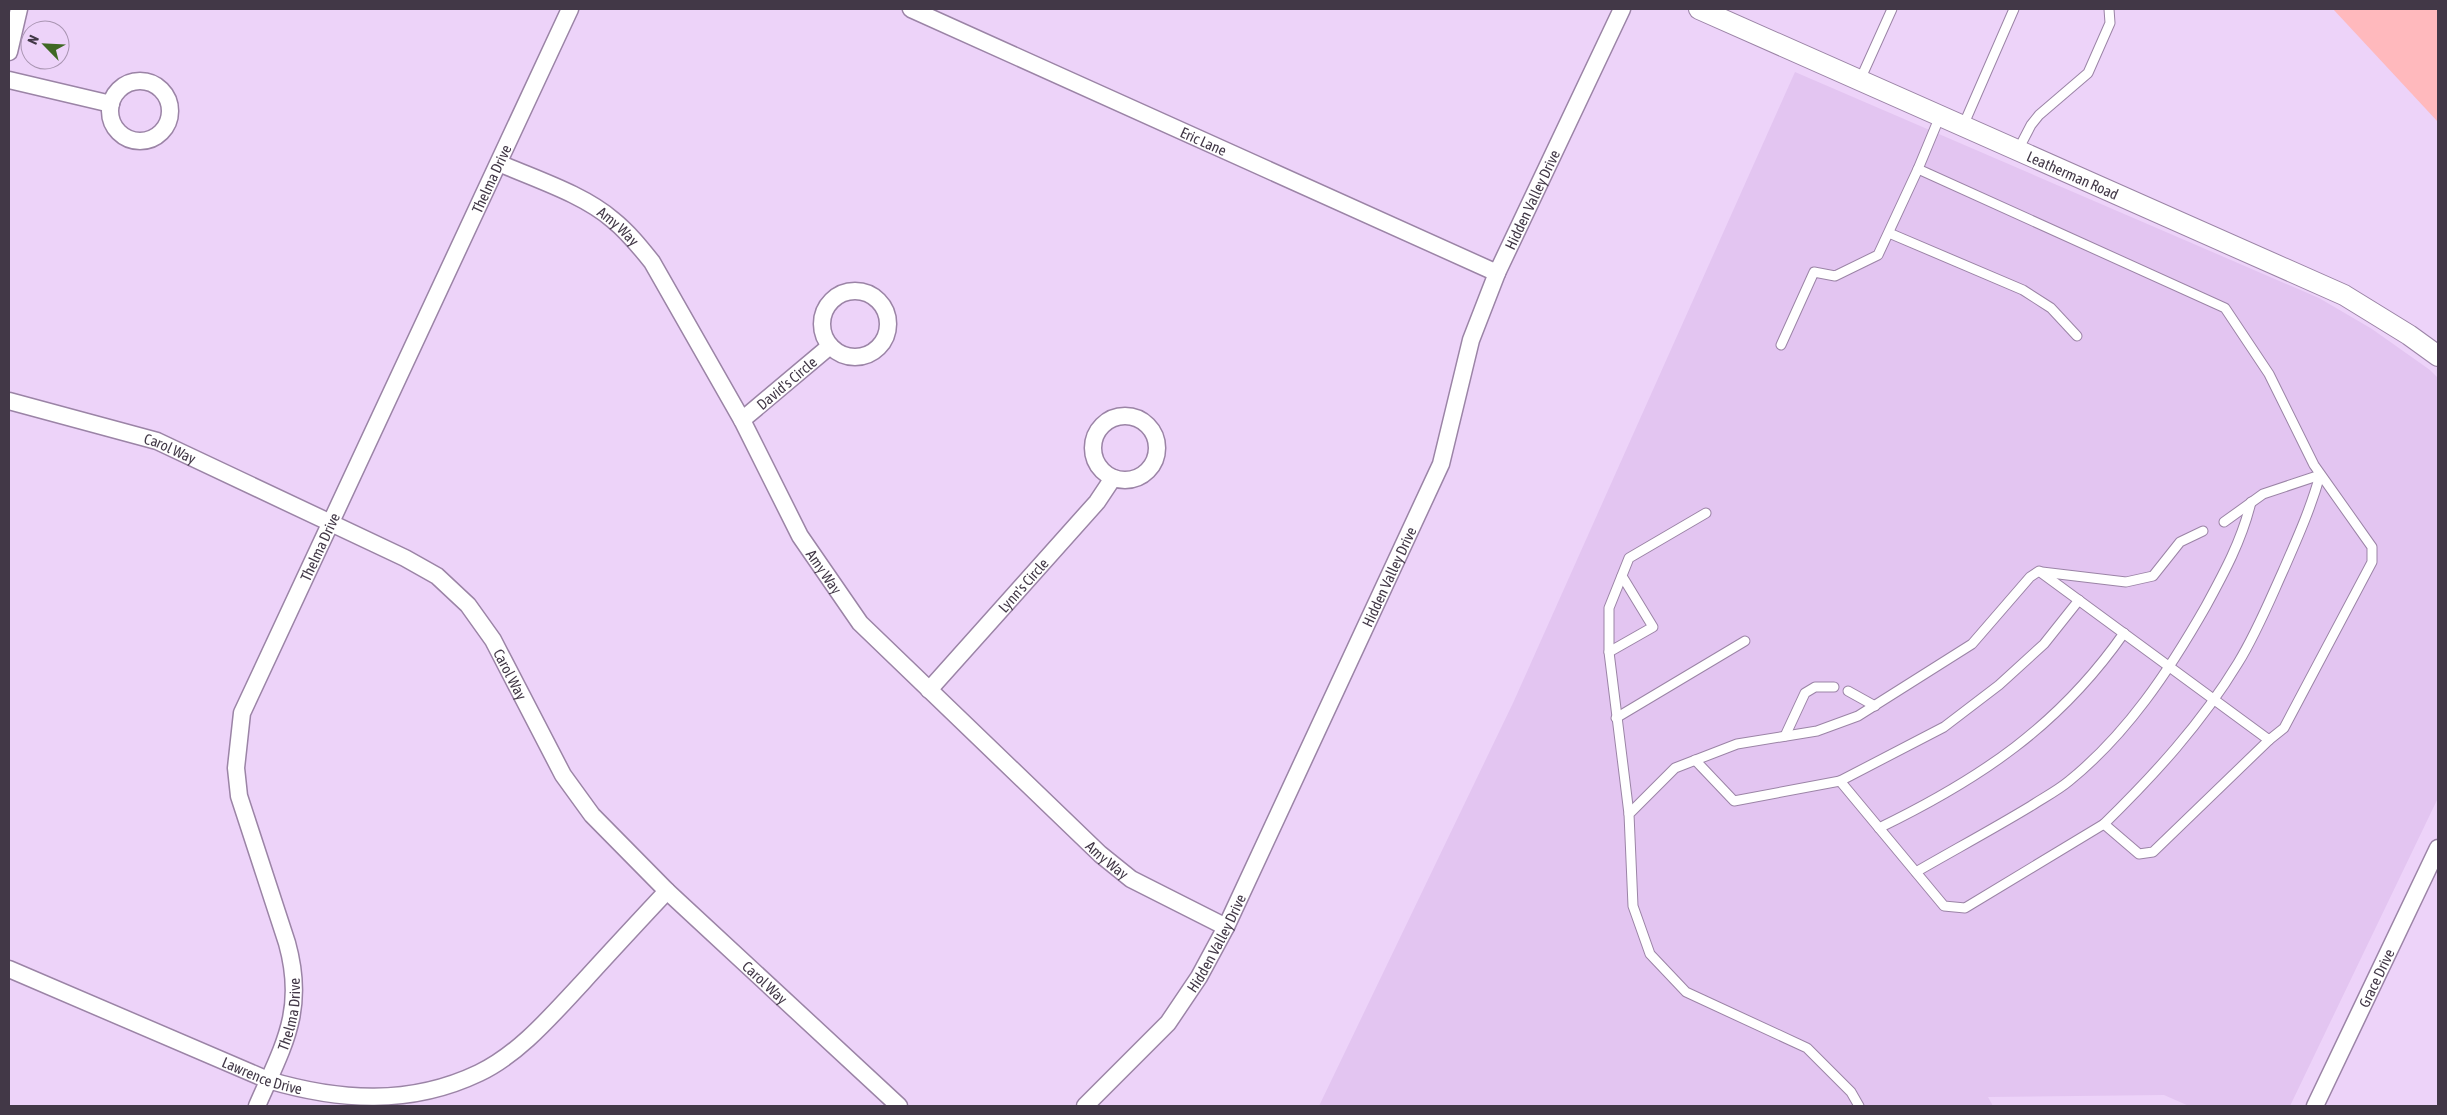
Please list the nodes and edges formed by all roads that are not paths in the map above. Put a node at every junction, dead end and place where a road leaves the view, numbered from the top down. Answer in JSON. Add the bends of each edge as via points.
{"nodes":[{"id":1,"x":19,"y":9,"type":"edge"},
{"id":2,"x":570,"y":9,"type":"edge"},
{"id":3,"x":911,"y":9,"type":"edge"},
{"id":4,"x":1622,"y":9,"type":"edge"},
{"id":5,"x":1699,"y":9,"type":"edge"},
{"id":6,"x":1892,"y":9,"type":"edge"},
{"id":7,"x":2014,"y":9,"type":"edge"},
{"id":8,"x":2109,"y":9,"type":"edge"},
{"id":9,"x":9,"y":52,"type":"edge"},
{"id":10,"x":9,"y":80,"type":"edge"},
{"id":11,"x":1860,"y":80,"type":"junction"},
{"id":12,"x":111,"y":104,"type":"dead end"},
{"id":13,"x":1940,"y":116,"type":"junction"},
{"id":14,"x":1964,"y":126,"type":"junction"},
{"id":15,"x":2018,"y":150,"type":"junction"},
{"id":16,"x":498,"y":163,"type":"junction"},
{"id":17,"x":1918,"y":169,"type":"junction"},
{"id":18,"x":1888,"y":233,"type":"junction"},
{"id":19,"x":1497,"y":272,"type":"junction"},
{"id":20,"x":2077,"y":336,"type":"dead end"},
{"id":21,"x":1781,"y":345,"type":"dead end"},
{"id":22,"x":830,"y":346,"type":"junction"},
{"id":23,"x":2438,"y":356,"type":"edge"},
{"id":24,"x":9,"y":401,"type":"edge"},
{"id":25,"x":742,"y":420,"type":"junction"},
{"id":26,"x":2320,"y":475,"type":"junction"},
{"id":27,"x":1113,"y":478,"type":"dead end"},
{"id":28,"x":2251,"y":502,"type":"junction"},
{"id":29,"x":1706,"y":513,"type":"dead end"},
{"id":30,"x":331,"y":522,"type":"junction"},
{"id":31,"x":2224,"y":522,"type":"dead end"},
{"id":32,"x":2203,"y":531,"type":"dead end"},
{"id":33,"x":2039,"y":571,"type":"junction"},
{"id":34,"x":1622,"y":576,"type":"junction"},
{"id":35,"x":2079,"y":600,"type":"junction"},
{"id":36,"x":2124,"y":633,"type":"junction"},
{"id":37,"x":1745,"y":641,"type":"dead end"},
{"id":38,"x":1608,"y":652,"type":"junction"},
{"id":39,"x":2168,"y":666,"type":"junction"},
{"id":40,"x":1834,"y":687,"type":"dead end"},
{"id":41,"x":929,"y":690,"type":"junction"},
{"id":42,"x":1848,"y":691,"type":"dead end"},
{"id":43,"x":2214,"y":700,"type":"junction"},
{"id":44,"x":1875,"y":706,"type":"junction"},
{"id":45,"x":1616,"y":718,"type":"junction"},
{"id":46,"x":1785,"y":736,"type":"junction"},
{"id":47,"x":2269,"y":740,"type":"junction"},
{"id":48,"x":1695,"y":760,"type":"junction"},
{"id":49,"x":1840,"y":781,"type":"junction"},
{"id":50,"x":1629,"y":814,"type":"junction"},
{"id":51,"x":2104,"y":824,"type":"junction"},
{"id":52,"x":1879,"y":828,"type":"junction"},
{"id":53,"x":2438,"y":848,"type":"edge"},
{"id":54,"x":1916,"y":872,"type":"junction"},
{"id":55,"x":667,"y":891,"type":"junction"},
{"id":56,"x":1226,"y":927,"type":"junction"},
{"id":57,"x":9,"y":969,"type":"edge"},
{"id":58,"x":268,"y":1080,"type":"junction"},
{"id":59,"x":257,"y":1106,"type":"edge"},
{"id":60,"x":899,"y":1106,"type":"edge"},
{"id":61,"x":1085,"y":1106,"type":"edge"},
{"id":62,"x":1859,"y":1106,"type":"edge"},
{"id":63,"x":2315,"y":1106,"type":"edge"}],
"edges":[{"from":1,"to":9,"type":"street"},
{"from":2,"to":16,"type":"street","name":"Thelma Drive"},
{"from":3,"to":19,"type":"street","name":"Eric Lane"},
{"from":4,"to":19,"type":"street","name":"Hidden Valley Drive"},
{"from":5,"to":11,"type":"street","name":"Leatherman Road"},
{"from":6,"to":11,"type":"lane"},
{"from":7,"to":14,"type":"lane"},
{"from":8,"to":15,"type":"lane","via":[[2110,23],[2088,73],[2038,115]]},
{"from":10,"to":12,"type":"street"},
{"from":11,"to":13,"type":"street","name":"Leatherman Road"},
{"from":13,"to":14,"type":"street","name":"Leatherman Road"},
{"from":13,"to":17,"type":"lane"},
{"from":14,"to":15,"type":"street","name":"Leatherman Road"},
{"from":15,"to":23,"type":"street","name":"Leatherman Road","via":[[2344,295]]},
{"from":16,"to":25,"type":"street","name":"Amy Way","via":[[591,204],[634,240],[652,262]]},
{"from":16,"to":30,"type":"street","name":"Thelma Drive"},
{"from":17,"to":18,"type":"lane"},
{"from":17,"to":26,"type":"lane","via":[[2226,308],[2269,374]]},
{"from":18,"to":20,"type":"lane","via":[[2023,290],[2051,308]]},
{"from":18,"to":21,"type":"lane","via":[[1878,255],[1836,276],[1814,272]]},
{"from":19,"to":56,"type":"street","name":"Hidden Valley Drive","via":[[1471,340],[1441,464]]},
{"from":22,"to":22,"type":"street","name":"David's Circle","via":[[847,356],[863,356],[877,349],[884,342],[888,327],[886,311],[880,302],[861,291],[844,293],[830,303],[822,324]]},
{"from":22,"to":25,"type":"street","name":"David's Circle"},
{"from":24,"to":30,"type":"street","name":"Carol Way","via":[[157,441]]},
{"from":25,"to":41,"type":"street","name":"Amy Way","via":[[800,536],[822,570],[860,623]]},
{"from":26,"to":28,"type":"lane","via":[[2263,494]]},
{"from":26,"to":43,"type":"lane","via":[[2310,509],[2259,624],[2239,663]]},
{"from":26,"to":47,"type":"lane","via":[[2372,547],[2372,562],[2284,728]]},
{"from":27,"to":41,"type":"street","name":"Lynn's Circle","via":[[1097,502]]},
{"from":28,"to":31,"type":"lane"},
{"from":28,"to":39,"type":"lane","via":[[2245,526],[2223,574]]},
{"from":29,"to":34,"type":"lane","via":[[1629,558]]},
{"from":30,"to":55,"type":"street","name":"Carol Way","via":[[437,576],[468,605],[493,640],[563,775],[592,814]]},
{"from":30,"to":58,"type":"street","name":"Thelma Drive","via":[[242,713],[238,742],[236,768],[240,796],[289,951],[295,986],[288,1033]]},
{"from":32,"to":33,"type":"lane","via":[[2180,542],[2153,576],[2126,582]]},
{"from":33,"to":35,"type":"lane"},
{"from":33,"to":44,"type":"lane","via":[[2030,577],[1972,644]]},
{"from":34,"to":38,"type":"lane","via":[[1609,608]]},
{"from":34,"to":38,"type":"lane","via":[[1653,627]]},
{"from":35,"to":36,"type":"lane"},
{"from":35,"to":49,"type":"lane","via":[[2044,644],[1944,727]]},
{"from":36,"to":39,"type":"lane"},
{"from":36,"to":52,"type":"lane","via":[[2067,703],[2025,740],[1986,770]]},
{"from":37,"to":45,"type":"lane"},
{"from":38,"to":45,"type":"lane"},
{"from":39,"to":43,"type":"lane"},
{"from":39,"to":54,"type":"lane","via":[[2121,732],[2068,782]]},
{"from":40,"to":46,"type":"lane","via":[[1815,687],[1805,694]]},
{"from":41,"to":56,"type":"street","name":"Amy Way","via":[[1100,854],[1131,879]]},
{"from":42,"to":44,"type":"lane"},
{"from":43,"to":47,"type":"lane"},
{"from":43,"to":51,"type":"lane","via":[[2177,748]]},
{"from":44,"to":46,"type":"lane","via":[[1817,731]]},
{"from":45,"to":50,"type":"lane"},
{"from":46,"to":48,"type":"lane","via":[[1737,744]]},
{"from":47,"to":51,"type":"lane","via":[[2153,852],[2139,854]]},
{"from":48,"to":49,"type":"lane","via":[[1734,801]]},
{"from":48,"to":50,"type":"lane","via":[[1675,768]]},
{"from":49,"to":52,"type":"lane"},
{"from":50,"to":62,"type":"lane","via":[[1633,906],[1650,954],[1686,992],[1807,1048],[1851,1092]]},
{"from":51,"to":54,"type":"lane","via":[[1965,908],[1944,906]]},
{"from":52,"to":54,"type":"lane"},
{"from":53,"to":63,"type":"street","name":"Grace Drive"},
{"from":55,"to":58,"type":"street","name":"Lawrence Drive","via":[[551,1016],[507,1055],[480,1073],[412,1094],[372,1098],[310,1091]]},
{"from":55,"to":60,"type":"street","name":"Carol Way"},
{"from":56,"to":61,"type":"street","name":"Hidden Valley Drive","via":[[1199,977],[1168,1023]]},
{"from":57,"to":58,"type":"street","name":"Lawrence Drive"},
{"from":58,"to":59,"type":"street","name":"Thelma Drive"}]}
